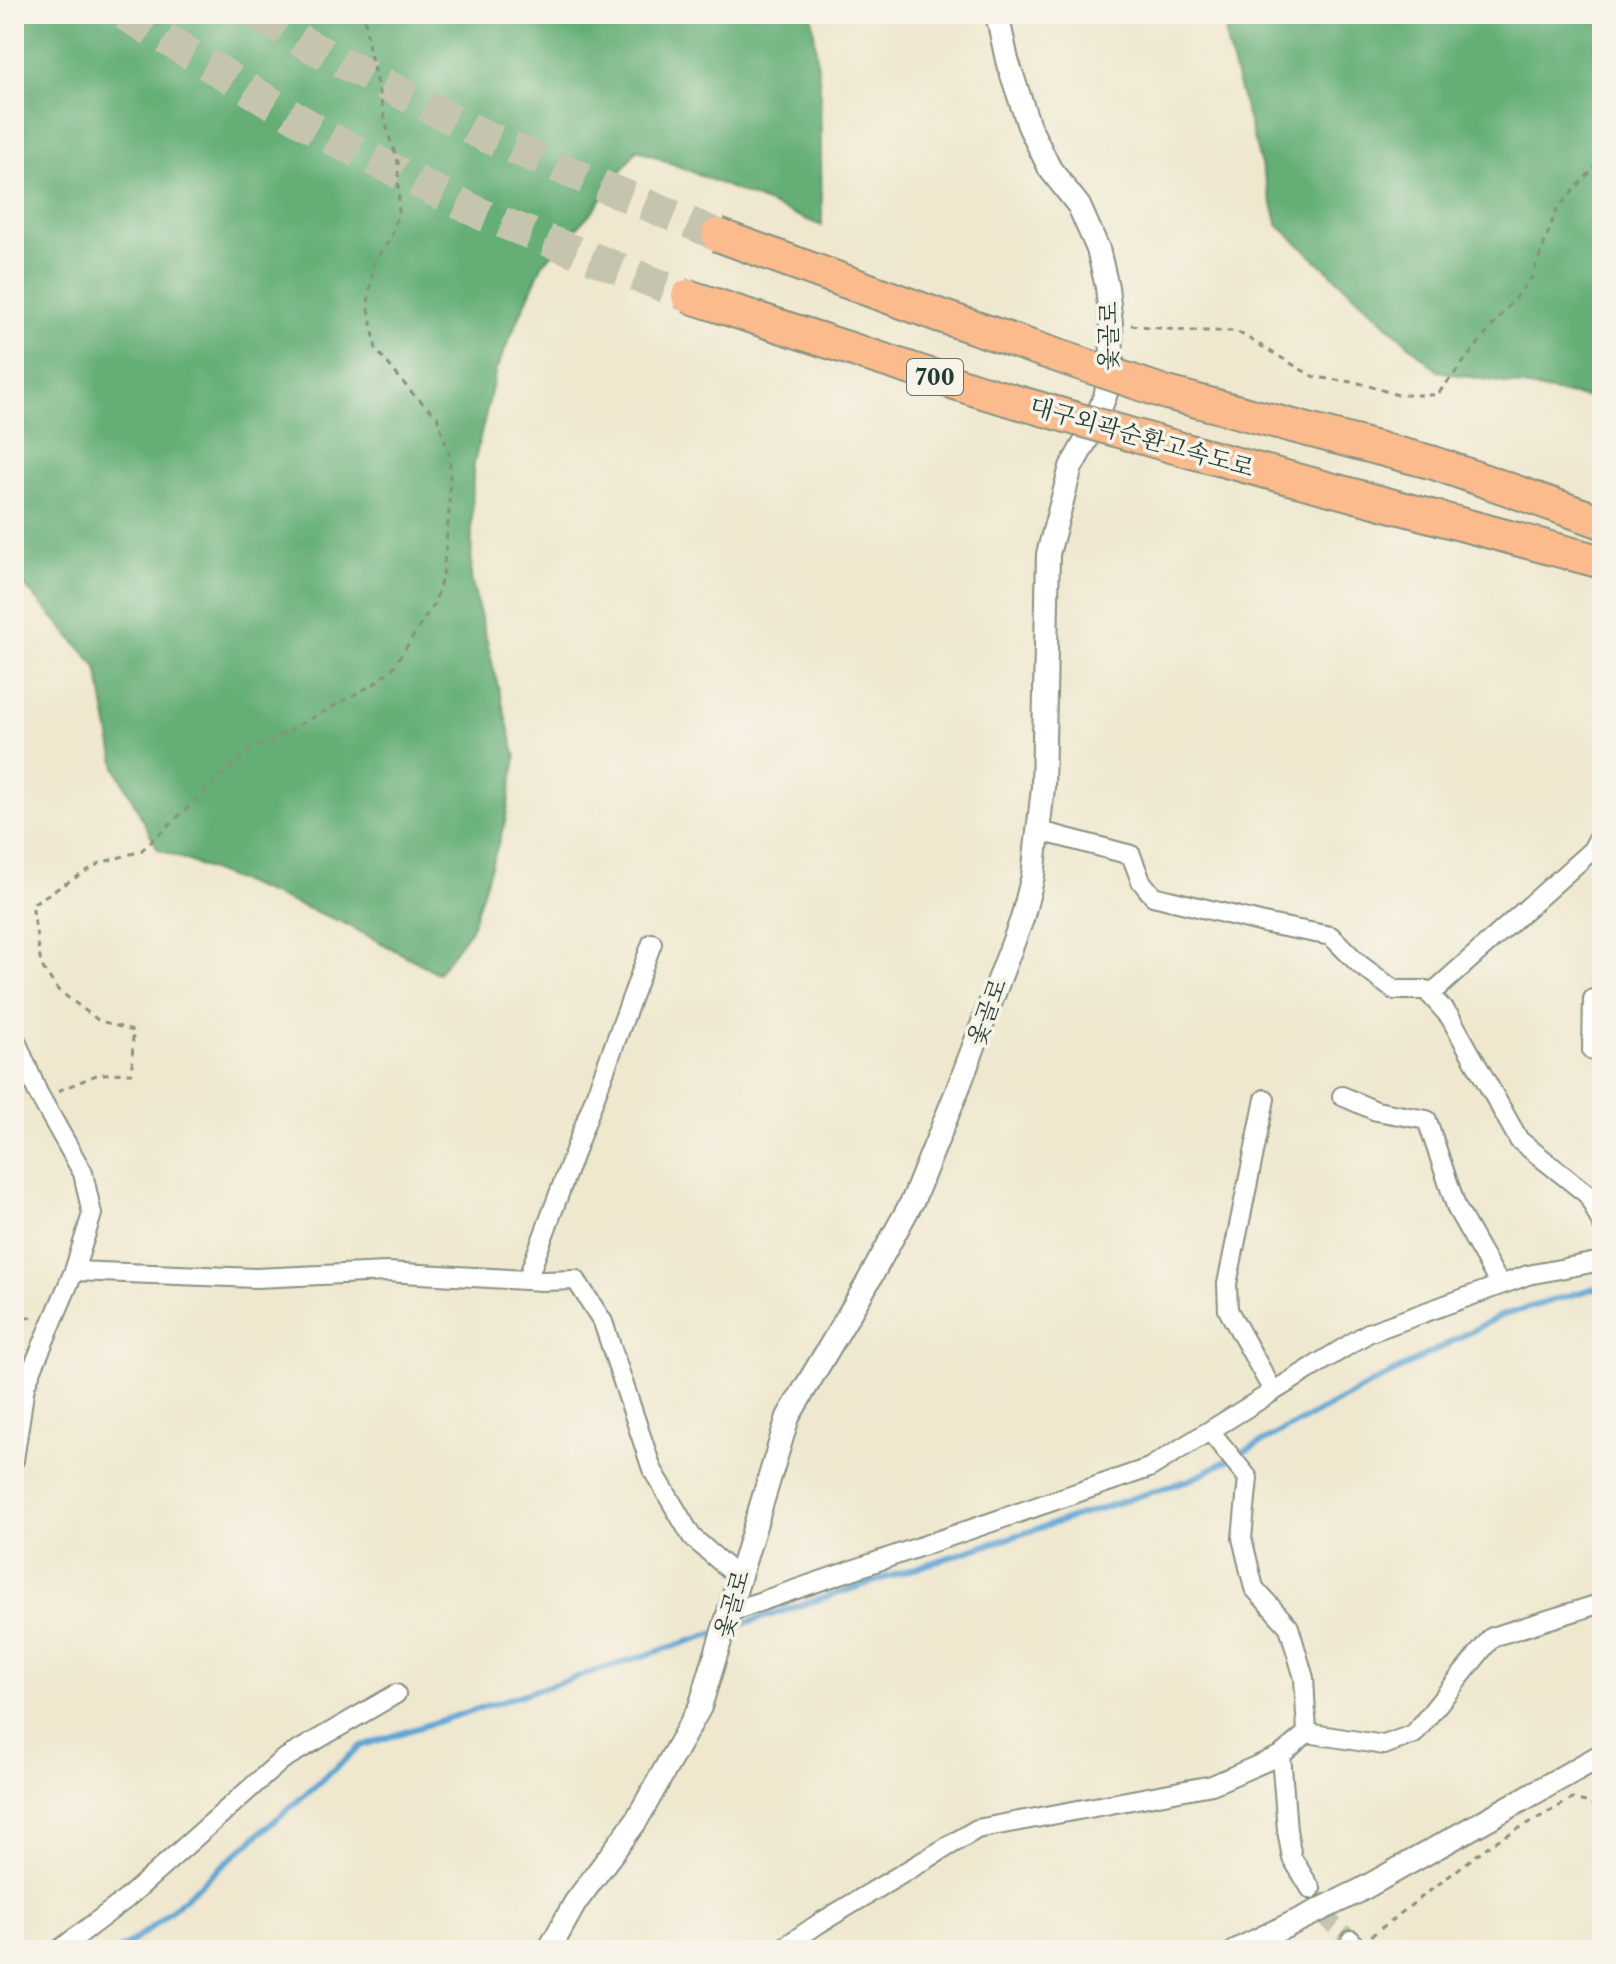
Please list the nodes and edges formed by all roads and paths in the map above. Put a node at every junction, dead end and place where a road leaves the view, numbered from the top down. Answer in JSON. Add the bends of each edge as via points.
{"nodes":[{"id":1,"x":364,"y":14,"type":"edge"},
{"id":2,"x":997,"y":14,"type":"edge"},
{"id":3,"x":1602,"y":159,"type":"edge"},
{"id":4,"x":718,"y":235,"type":"tunnel mouth"},
{"id":5,"x":688,"y":296,"type":"tunnel mouth"},
{"id":6,"x":1111,"y":324,"type":"junction"},
{"id":7,"x":1434,"y":463,"type":"junction"},
{"id":8,"x":1602,"y":498,"type":"edge"},
{"id":9,"x":1602,"y":522,"type":"edge"},
{"id":10,"x":1602,"y":562,"type":"edge"},
{"id":11,"x":1040,"y":831,"type":"junction"},
{"id":12,"x":1602,"y":831,"type":"edge"},
{"id":13,"x":652,"y":943,"type":"dead end"},
{"id":14,"x":1430,"y":995,"type":"junction"},
{"id":15,"x":1593,"y":999,"type":"dead end"},
{"id":16,"x":14,"y":1036,"type":"edge"},
{"id":17,"x":1602,"y":1054,"type":"edge"},
{"id":18,"x":1342,"y":1096,"type":"dead end"},
{"id":19,"x":1265,"y":1099,"type":"dead end"},
{"id":20,"x":42,"y":1100,"type":"junction"},
{"id":21,"x":1602,"y":1224,"type":"edge"},
{"id":22,"x":1602,"y":1261,"type":"edge"},
{"id":23,"x":74,"y":1271,"type":"junction"},
{"id":24,"x":527,"y":1280,"type":"junction"},
{"id":25,"x":1500,"y":1285,"type":"junction"},
{"id":26,"x":1273,"y":1391,"type":"junction"},
{"id":27,"x":1210,"y":1431,"type":"junction"},
{"id":28,"x":14,"y":1460,"type":"edge"},
{"id":29,"x":739,"y":1578,"type":"junction"},
{"id":30,"x":1602,"y":1603,"type":"edge"},
{"id":31,"x":730,"y":1612,"type":"junction"},
{"id":32,"x":396,"y":1694,"type":"dead end"},
{"id":33,"x":1307,"y":1733,"type":"junction"},
{"id":34,"x":1281,"y":1755,"type":"junction"},
{"id":35,"x":1602,"y":1755,"type":"edge"},
{"id":36,"x":1602,"y":1811,"type":"edge"},
{"id":37,"x":1311,"y":1889,"type":"tunnel mouth"},
{"id":38,"x":1354,"y":1946,"type":"edge"},
{"id":39,"x":59,"y":1950,"type":"edge"},
{"id":40,"x":549,"y":1950,"type":"edge"},
{"id":41,"x":780,"y":1950,"type":"edge"},
{"id":42,"x":1237,"y":1950,"type":"edge"}],
"edges":[{"from":1,"to":20,"type":"path","via":[[399,178],[399,209],[391,238],[374,262],[368,303],[376,349],[437,416],[450,457],[443,574],[435,602],[393,668],[374,684],[244,755],[141,851],[81,872],[32,904],[41,965],[58,990],[98,1020],[133,1031],[132,1073],[99,1074]]},
{"from":2,"to":6,"type":"street","name":"옻골로","via":[[1029,126],[1050,169],[1079,206],[1098,249]]},
{"from":3,"to":6,"type":"path","via":[[1557,209],[1532,277],[1437,395],[1398,395],[1314,377],[1236,331]]},
{"from":4,"to":7,"type":"highway","name":"대구외곽순환고속도로","number":"700","bridge":true,"via":[[1167,393]]},
{"from":5,"to":10,"type":"highway","name":"대구외곽순환고속도로","number":"700","bridge":true,"via":[[979,391]]},
{"from":6,"to":11,"type":"street","name":"옻골로","via":[[1106,393],[1071,467],[1048,554]]},
{"from":7,"to":8,"type":"highway"},
{"from":7,"to":9,"type":"highway","name":"대구외곽순환고속도로","number":"700"},
{"from":11,"to":14,"type":"street","via":[[1131,855],[1153,896],[1331,936],[1394,990],[1426,990]]},
{"from":11,"to":29,"type":"street","name":"옻골로","via":[[1022,919],[959,1086],[913,1200],[788,1417]]},
{"from":12,"to":14,"type":"street","via":[[1592,850]]},
{"from":13,"to":24,"type":"street"},
{"from":14,"to":21,"type":"street","via":[[1450,1017],[1519,1140],[1588,1195]]},
{"from":15,"to":17,"type":"street","via":[[1592,1050]]},
{"from":16,"to":20,"type":"street"},
{"from":18,"to":25,"type":"street","via":[[1376,1111],[1427,1120],[1457,1209]]},
{"from":19,"to":26,"type":"street","via":[[1227,1284],[1228,1310]]},
{"from":20,"to":23,"type":"street","via":[[83,1173],[92,1214]]},
{"from":22,"to":25,"type":"street"},
{"from":23,"to":24,"type":"street","via":[[256,1278],[386,1272]]},
{"from":23,"to":28,"type":"street","via":[[25,1386]]},
{"from":24,"to":29,"type":"street","via":[[576,1280],[603,1322],[652,1469],[692,1537]]},
{"from":25,"to":26,"type":"street","via":[[1368,1333]]},
{"from":26,"to":27,"type":"street"},
{"from":27,"to":31,"type":"street","via":[[1149,1468]]},
{"from":27,"to":33,"type":"street","via":[[1248,1478],[1242,1538],[1254,1588],[1289,1627],[1304,1678]]},
{"from":29,"to":31,"type":"street","name":"옻골로"},
{"from":30,"to":33,"type":"street","via":[[1492,1637],[1414,1734],[1384,1745]]},
{"from":31,"to":40,"type":"street","name":"옻골로","via":[[700,1707],[670,1764]]},
{"from":32,"to":39,"type":"street","via":[[282,1760],[126,1899]]},
{"from":33,"to":34,"type":"street"},
{"from":34,"to":37,"type":"street","via":[[1292,1858]]},
{"from":34,"to":41,"type":"street","via":[[1212,1785],[977,1829]]},
{"from":35,"to":42,"type":"street","via":[[1359,1891]]},
{"from":36,"to":38,"type":"path","via":[[1572,1799],[1491,1844]]}]}
